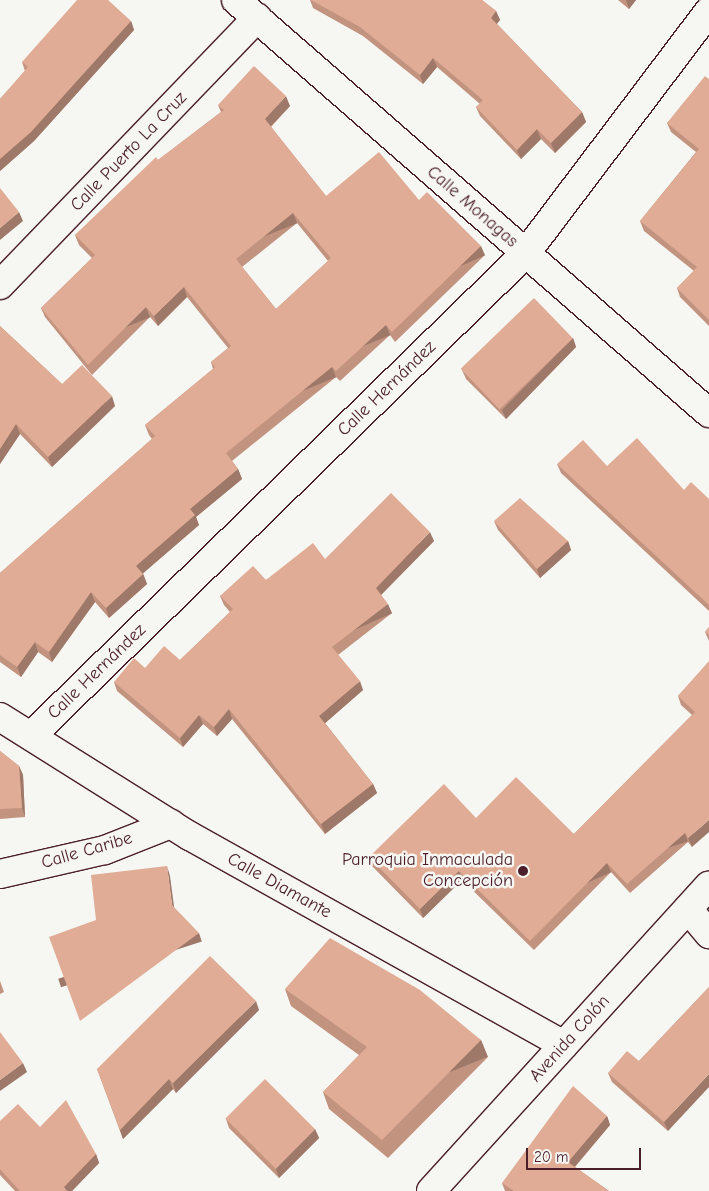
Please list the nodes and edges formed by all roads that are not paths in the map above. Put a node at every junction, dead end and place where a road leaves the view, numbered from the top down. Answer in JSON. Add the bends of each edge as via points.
{"nodes":[{"id":1,"x":236,"y":0,"type":"edge"},
{"id":2,"x":709,"y":11,"type":"edge"},
{"id":3,"x":257,"y":18,"type":"junction"},
{"id":4,"x":526,"y":254,"type":"junction"},
{"id":5,"x":0,"y":285,"type":"edge"},
{"id":6,"x":709,"y":413,"type":"edge"},
{"id":7,"x":0,"y":716,"type":"edge"},
{"id":8,"x":30,"y":736,"type":"junction"},
{"id":9,"x":172,"y":824,"type":"junction"},
{"id":10,"x":0,"y":874,"type":"edge"},
{"id":11,"x":709,"y":886,"type":"edge"},
{"id":12,"x":688,"y":909,"type":"junction"},
{"id":13,"x":709,"y":934,"type":"edge"},
{"id":14,"x":564,"y":1045,"type":"junction"},
{"id":15,"x":431,"y":1191,"type":"edge"}],
"edges":[{"from":1,"to":3,"type":"street","name":"Calle Monagas"},
{"from":2,"to":4,"type":"street","name":"Calle Hernández"},
{"from":3,"to":4,"type":"street","name":"Calle Monagas"},
{"from":3,"to":5,"type":"street","name":"Calle Puerto La Cruz"},
{"from":4,"to":6,"type":"street","name":"Calle Monagas"},
{"from":4,"to":8,"type":"street","name":"Calle Hernández"},
{"from":7,"to":8,"type":"street","name":"Calle Diamante"},
{"from":8,"to":9,"type":"street","name":"Calle Diamante"},
{"from":9,"to":10,"type":"street","name":"Calle Caribe","via":[[105,850]]},
{"from":9,"to":14,"type":"street","name":"Calle Diamante"},
{"from":11,"to":12,"type":"street","name":"Avenida Colón"},
{"from":12,"to":13,"type":"street"},
{"from":12,"to":14,"type":"street","name":"Avenida Colón"},
{"from":14,"to":15,"type":"street","name":"Avenida Colón"}]}
